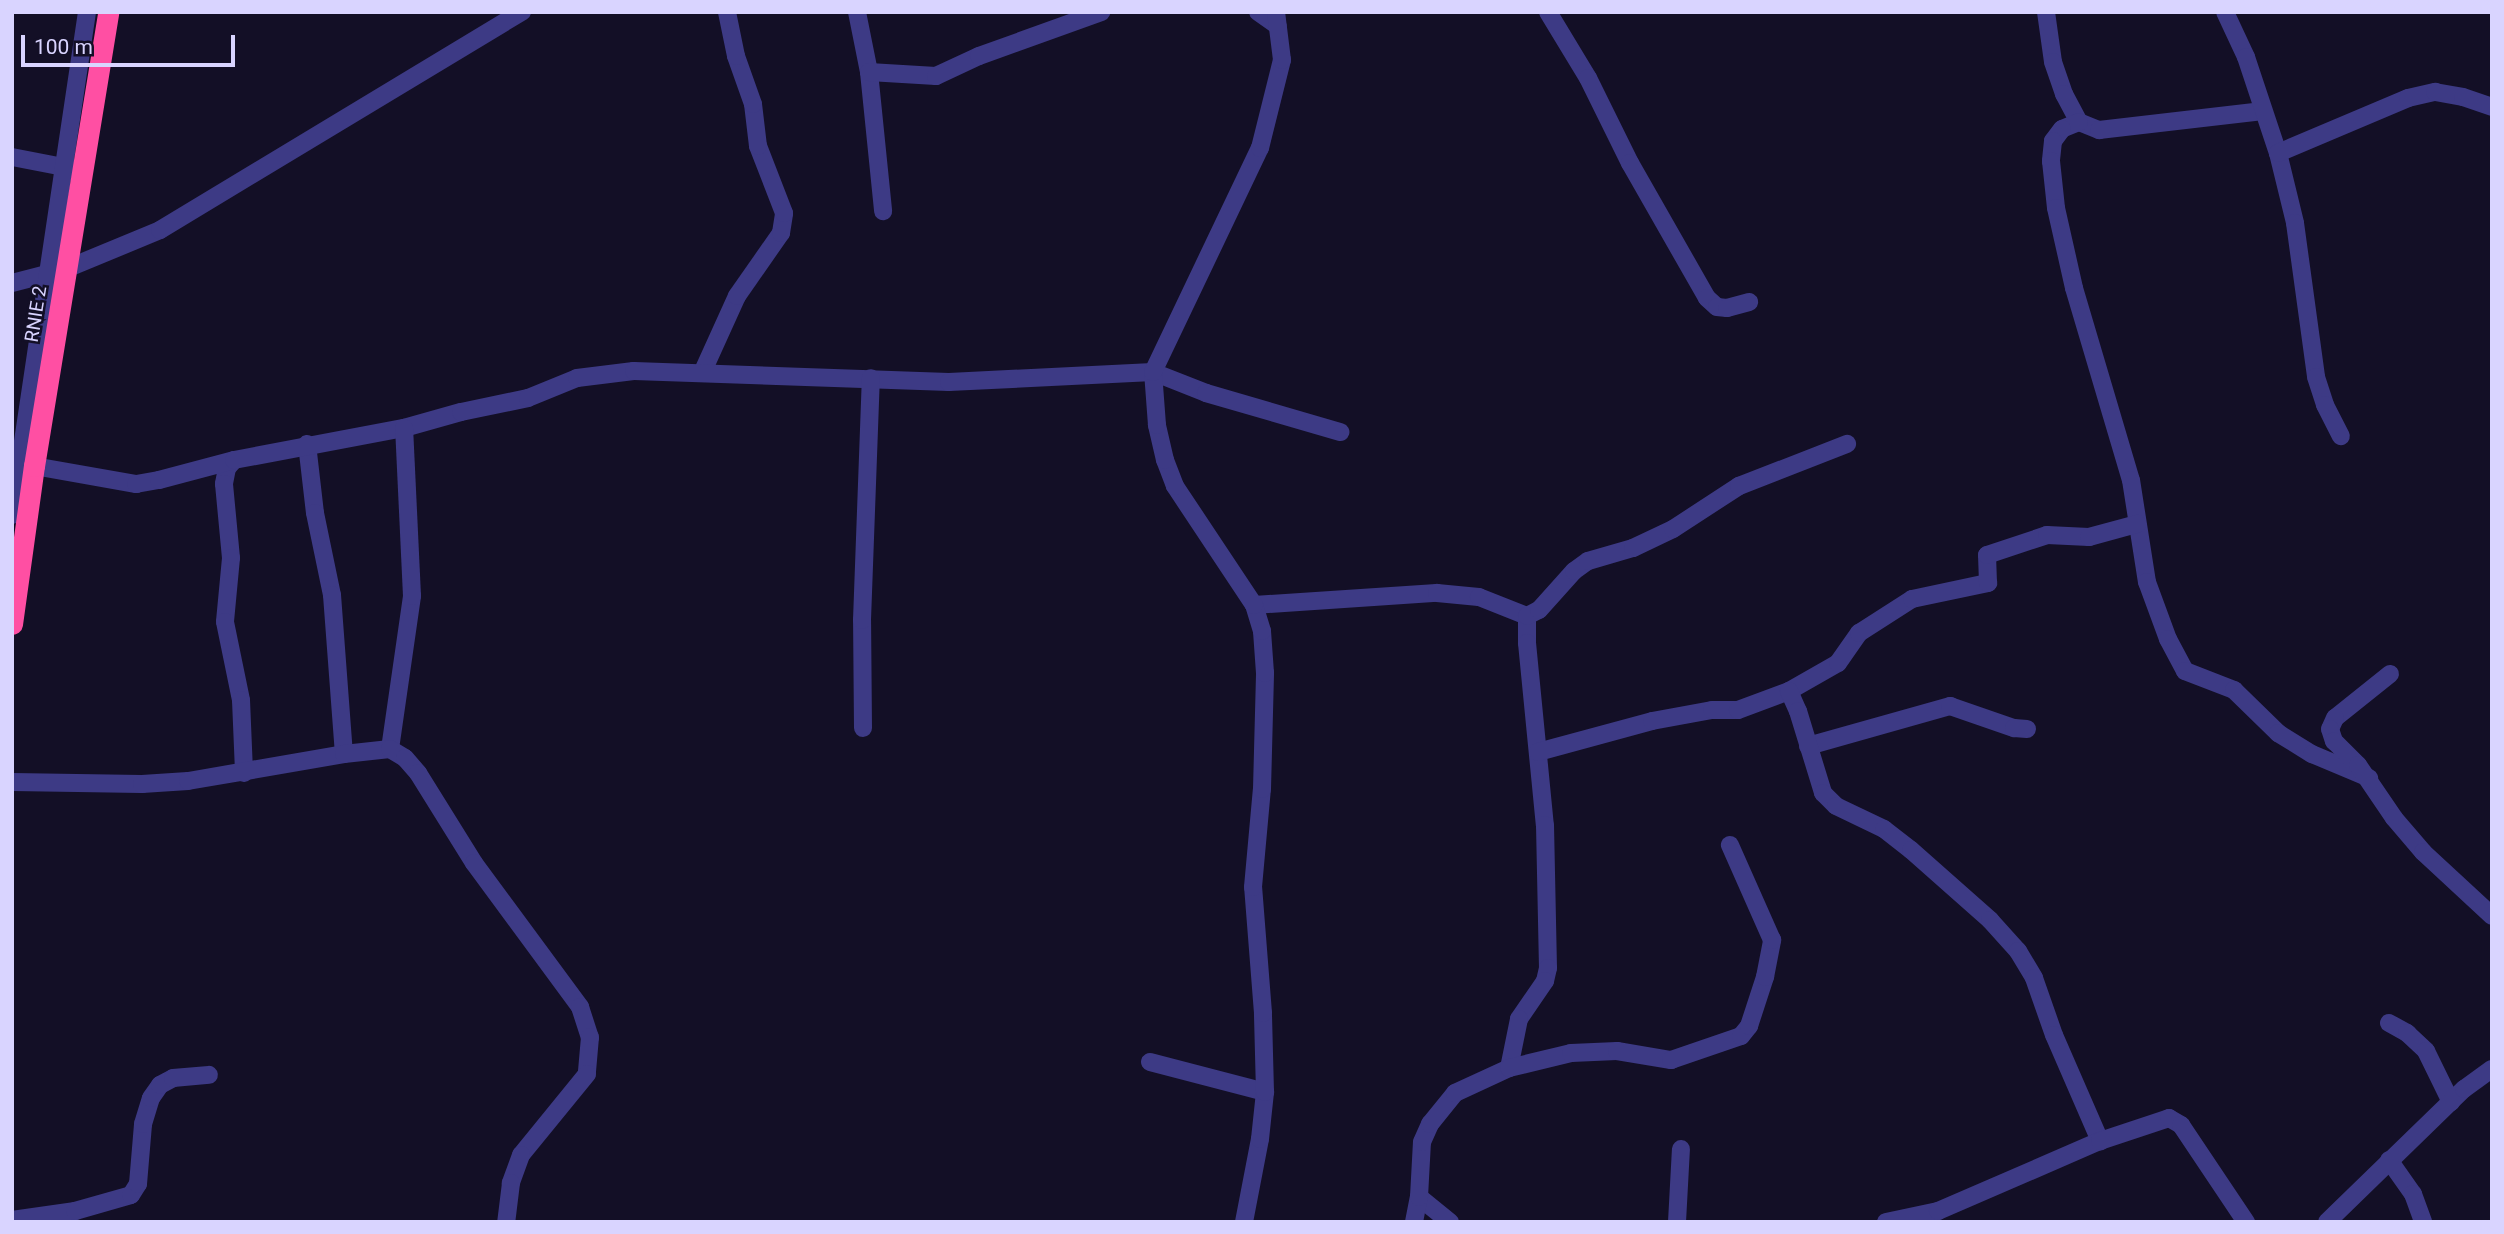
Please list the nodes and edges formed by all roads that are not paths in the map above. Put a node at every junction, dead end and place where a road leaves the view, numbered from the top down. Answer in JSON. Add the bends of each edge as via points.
{"nodes":[{"id":1,"x":87,"y":12,"type":"edge"},
{"id":2,"x":108,"y":12,"type":"edge"},
{"id":3,"x":522,"y":12,"type":"edge"},
{"id":4,"x":727,"y":12,"type":"edge"},
{"id":5,"x":856,"y":12,"type":"edge"},
{"id":6,"x":1101,"y":12,"type":"edge"},
{"id":7,"x":1258,"y":12,"type":"edge"},
{"id":8,"x":1548,"y":12,"type":"edge"},
{"id":9,"x":2046,"y":12,"type":"edge"},
{"id":10,"x":2225,"y":12,"type":"edge"},
{"id":11,"x":1277,"y":19,"type":"edge"},
{"id":12,"x":869,"y":72,"type":"junction"},
{"id":13,"x":2492,"y":107,"type":"edge"},
{"id":14,"x":2263,"y":111,"type":"junction"},
{"id":15,"x":2079,"y":122,"type":"junction"},
{"id":16,"x":2278,"y":153,"type":"junction"},
{"id":17,"x":12,"y":157,"type":"edge"},
{"id":18,"x":72,"y":169,"type":"junction"},
{"id":19,"x":883,"y":211,"type":"dead end"},
{"id":20,"x":56,"y":272,"type":"junction"},
{"id":21,"x":12,"y":283,"type":"edge"},
{"id":22,"x":1749,"y":302,"type":"dead end"},
{"id":23,"x":702,"y":371,"type":"junction"},
{"id":24,"x":1153,"y":372,"type":"junction"},
{"id":25,"x":871,"y":378,"type":"junction"},
{"id":26,"x":404,"y":428,"type":"junction"},
{"id":27,"x":1340,"y":432,"type":"dead end"},
{"id":28,"x":2341,"y":436,"type":"dead end"},
{"id":29,"x":307,"y":444,"type":"junction"},
{"id":30,"x":1847,"y":444,"type":"dead end"},
{"id":31,"x":234,"y":460,"type":"junction"},
{"id":32,"x":34,"y":466,"type":"junction"},
{"id":33,"x":12,"y":515,"type":"edge"},
{"id":34,"x":2137,"y":524,"type":"junction"},
{"id":35,"x":1254,"y":605,"type":"junction"},
{"id":36,"x":1527,"y":616,"type":"junction"},
{"id":37,"x":12,"y":624,"type":"edge"},
{"id":38,"x":2390,"y":674,"type":"dead end"},
{"id":39,"x":1789,"y":691,"type":"junction"},
{"id":40,"x":863,"y":728,"type":"dead end"},
{"id":41,"x":2027,"y":729,"type":"dead end"},
{"id":42,"x":1808,"y":746,"type":"junction"},
{"id":43,"x":390,"y":749,"type":"junction"},
{"id":44,"x":1538,"y":752,"type":"junction"},
{"id":45,"x":344,"y":754,"type":"junction"},
{"id":46,"x":244,"y":773,"type":"junction"},
{"id":47,"x":2369,"y":778,"type":"junction"},
{"id":48,"x":12,"y":782,"type":"edge"},
{"id":49,"x":1730,"y":845,"type":"dead end"},
{"id":50,"x":2492,"y":892,"type":"edge"},
{"id":51,"x":2476,"y":902,"type":"junction"},
{"id":52,"x":2492,"y":916,"type":"edge"},
{"id":53,"x":2389,"y":1023,"type":"dead end"},
{"id":54,"x":1150,"y":1062,"type":"dead end"},
{"id":55,"x":1509,"y":1068,"type":"junction"},
{"id":56,"x":2492,"y":1069,"type":"edge"},
{"id":57,"x":209,"y":1076,"type":"dead end"},
{"id":58,"x":1265,"y":1091,"type":"junction"},
{"id":59,"x":2451,"y":1101,"type":"junction"},
{"id":60,"x":2101,"y":1142,"type":"junction"},
{"id":61,"x":1681,"y":1149,"type":"dead end"},
{"id":62,"x":2389,"y":1160,"type":"junction"},
{"id":63,"x":1419,"y":1197,"type":"junction"},
{"id":64,"x":12,"y":1220,"type":"edge"},
{"id":65,"x":1411,"y":1221,"type":"edge"},
{"id":66,"x":506,"y":1222,"type":"edge"},
{"id":67,"x":1244,"y":1222,"type":"edge"},
{"id":68,"x":1450,"y":1222,"type":"edge"},
{"id":69,"x":1676,"y":1222,"type":"edge"},
{"id":70,"x":1886,"y":1222,"type":"edge"},
{"id":71,"x":2246,"y":1222,"type":"edge"},
{"id":72,"x":2327,"y":1222,"type":"edge"},
{"id":73,"x":2423,"y":1222,"type":"edge"}],
"edges":[{"from":1,"to":18,"type":"street"},
{"from":2,"to":18,"type":"highway","name":"RNIE 2","number":"RNIE 2"},
{"from":3,"to":20,"type":"street","via":[[160,230]]},
{"from":4,"to":23,"type":"street","via":[[753,104],[758,146],[784,213],[781,233],[737,296]]},
{"from":5,"to":12,"type":"street"},
{"from":6,"to":12,"type":"street","via":[[936,76]]},
{"from":7,"to":11,"type":"street"},
{"from":8,"to":22,"type":"street","via":[[1707,298],[1717,307],[1727,308]]},
{"from":9,"to":15,"type":"street","via":[[2053,62]]},
{"from":10,"to":14,"type":"street"},
{"from":11,"to":24,"type":"street","via":[[1282,60],[1260,148]]},
{"from":12,"to":19,"type":"street"},
{"from":13,"to":16,"type":"street","via":[[2435,92],[2408,98]]},
{"from":14,"to":15,"type":"street","via":[[2099,130]]},
{"from":14,"to":16,"type":"street"},
{"from":15,"to":34,"type":"street","via":[[2063,129],[2053,141],[2056,208],[2074,288],[2131,480]]},
{"from":16,"to":28,"type":"street","via":[[2295,223],[2316,377]]},
{"from":17,"to":18,"type":"street"},
{"from":18,"to":20,"type":"highway","name":"RNIE 2","number":"RNIE 2"},
{"from":20,"to":21,"type":"street"},
{"from":20,"to":32,"type":"highway","name":"RNIE 2","number":"RNIE 2"},
{"from":20,"to":33,"type":"street"},
{"from":23,"to":25,"type":"street"},
{"from":23,"to":26,"type":"street","via":[[634,371],[577,378],[528,398]]},
{"from":24,"to":25,"type":"street","via":[[949,382]]},
{"from":24,"to":27,"type":"street","via":[[1206,393]]},
{"from":24,"to":35,"type":"street","via":[[1157,425],[1175,486]]},
{"from":25,"to":40,"type":"street"},
{"from":26,"to":29,"type":"street"},
{"from":26,"to":43,"type":"street","via":[[412,596]]},
{"from":29,"to":31,"type":"street"},
{"from":29,"to":45,"type":"street","via":[[332,595]]},
{"from":30,"to":36,"type":"street","via":[[1739,486],[1673,529],[1633,548],[1588,561],[1574,570],[1539,610]]},
{"from":31,"to":32,"type":"street","via":[[136,484]]},
{"from":31,"to":46,"type":"street","via":[[224,484],[230,558],[225,622],[242,700]]},
{"from":32,"to":37,"type":"highway","name":"RNIE 2","number":"RNIE 2"},
{"from":34,"to":39,"type":"street","via":[[2089,537],[2047,535],[1987,555],[1988,583],[1912,599],[1859,633],[1838,663]]},
{"from":34,"to":47,"type":"street","via":[[2154,603],[2185,671],[2234,690],[2278,733],[2312,754]]},
{"from":35,"to":36,"type":"street","via":[[1437,593],[1479,597]]},
{"from":35,"to":58,"type":"street","via":[[1262,631],[1265,673],[1253,887],[1264,1013]]},
{"from":36,"to":44,"type":"street"},
{"from":38,"to":47,"type":"street","via":[[2335,718],[2330,729],[2334,741]]},
{"from":39,"to":42,"type":"street"},
{"from":39,"to":44,"type":"street","via":[[1738,709],[1652,721]]},
{"from":41,"to":42,"type":"street","via":[[1950,706]]},
{"from":42,"to":60,"type":"street","via":[[1823,793],[1836,806],[1884,829],[1911,850],[2018,951],[2034,978]]},
{"from":43,"to":45,"type":"street"},
{"from":43,"to":66,"type":"street","via":[[418,773],[455,835],[580,1007],[590,1037],[587,1074],[521,1154],[511,1183]]},
{"from":44,"to":55,"type":"street","via":[[1548,968],[1545,981],[1519,1019]]},
{"from":45,"to":46,"type":"street"},
{"from":46,"to":48,"type":"street","via":[[142,784]]},
{"from":47,"to":51,"type":"street","via":[[2423,852]]},
{"from":49,"to":55,"type":"street","via":[[1772,940],[1761,989],[1741,1036],[1671,1060],[1617,1051],[1571,1053]]},
{"from":50,"to":51,"type":"street"},
{"from":51,"to":52,"type":"street"},
{"from":53,"to":59,"type":"street","via":[[2426,1051]]},
{"from":54,"to":58,"type":"street"},
{"from":55,"to":63,"type":"street","via":[[1455,1093],[1436,1114],[1422,1142]]},
{"from":56,"to":59,"type":"street"},
{"from":57,"to":64,"type":"street","via":[[173,1078],[160,1085],[151,1098],[143,1124],[138,1184],[131,1195],[75,1211]]},
{"from":58,"to":67,"type":"street"},
{"from":59,"to":62,"type":"street"},
{"from":60,"to":70,"type":"street","via":[[1938,1211]]},
{"from":60,"to":71,"type":"street","via":[[2169,1118],[2181,1125]]},
{"from":61,"to":69,"type":"street"},
{"from":62,"to":72,"type":"street"},
{"from":62,"to":73,"type":"street","via":[[2413,1195]]},
{"from":63,"to":65,"type":"street"},
{"from":63,"to":68,"type":"street"}]}
